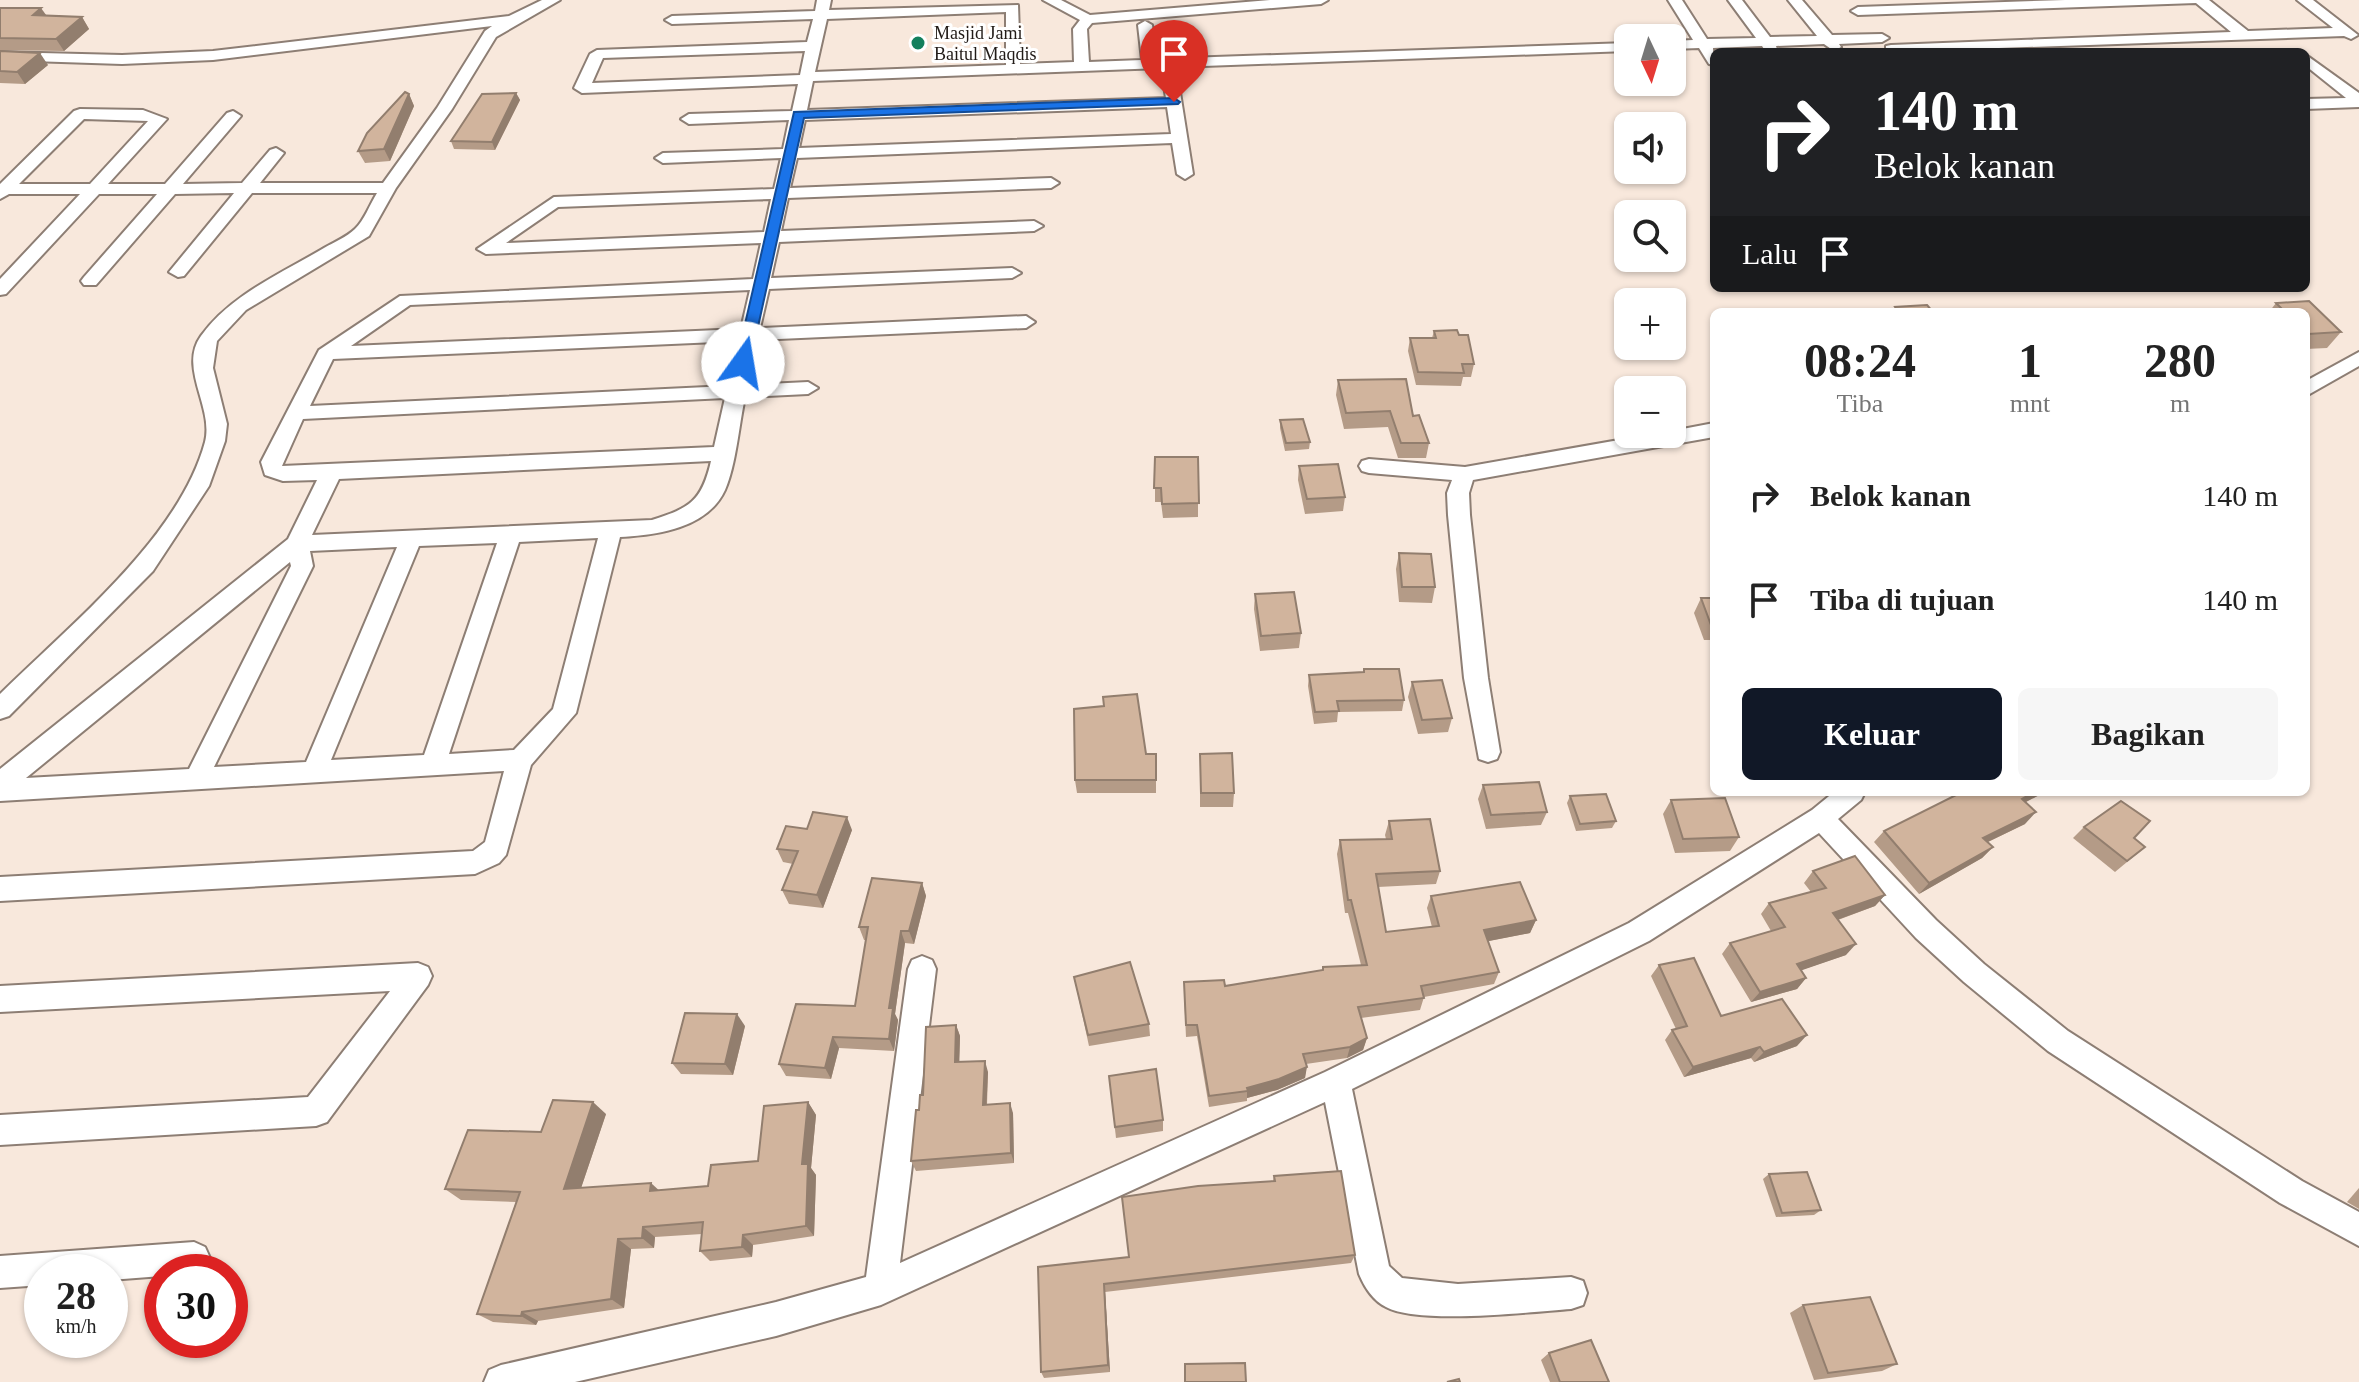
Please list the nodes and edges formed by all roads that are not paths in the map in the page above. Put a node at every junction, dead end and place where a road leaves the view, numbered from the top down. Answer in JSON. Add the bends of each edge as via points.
{"nodes":[{"id":1,"x":553,"y":0,"type":"edge"},
{"id":2,"x":1050,"y":0,"type":"edge"},
{"id":3,"x":1108,"y":0,"type":"edge"},
{"id":4,"x":1321,"y":0,"type":"edge"},
{"id":5,"x":1675,"y":0,"type":"edge"},
{"id":6,"x":1735,"y":0,"type":"edge"},
{"id":7,"x":1795,"y":0,"type":"edge"},
{"id":8,"x":2182,"y":0,"type":"edge"},
{"id":9,"x":2193,"y":0,"type":"edge"},
{"id":10,"x":2200,"y":0,"type":"edge"},
{"id":11,"x":2304,"y":0,"type":"edge"},
{"id":12,"x":1303,"y":1,"type":"edge"},
{"id":13,"x":2119,"y":1,"type":"edge"},
{"id":14,"x":2054,"y":2,"type":"edge"},
{"id":15,"x":1990,"y":3,"type":"edge"},
{"id":16,"x":1238,"y":4,"type":"edge"},
{"id":17,"x":1924,"y":4,"type":"edge"},
{"id":18,"x":1173,"y":6,"type":"edge"},
{"id":19,"x":1854,"y":6,"type":"edge"},
{"id":20,"x":822,"y":8,"type":"edge"},
{"id":21,"x":1088,"y":19,"type":"junction"},
{"id":22,"x":1109,"y":19,"type":"junction"},
{"id":23,"x":511,"y":20,"type":"junction"},
{"id":24,"x":672,"y":20,"type":"dead end"},
{"id":25,"x":1145,"y":25,"type":"dead end"},
{"id":26,"x":2275,"y":35,"type":"junction"},
{"id":27,"x":2245,"y":36,"type":"junction"},
{"id":28,"x":2353,"y":37,"type":"edge"},
{"id":29,"x":1703,"y":44,"type":"junction"},
{"id":30,"x":1686,"y":45,"type":"edge"},
{"id":31,"x":814,"y":46,"type":"junction"},
{"id":32,"x":1834,"y":46,"type":"edge"},
{"id":33,"x":1889,"y":46,"type":"edge"},
{"id":34,"x":1614,"y":47,"type":"edge"},
{"id":35,"x":1769,"y":47,"type":"edge"},
{"id":36,"x":2292,"y":48,"type":"edge"},
{"id":37,"x":1710,"y":55,"type":"edge"},
{"id":38,"x":0,"y":56,"type":"edge"},
{"id":39,"x":1168,"y":63,"type":"junction"},
{"id":40,"x":1150,"y":64,"type":"junction"},
{"id":41,"x":2310,"y":65,"type":"edge"},
{"id":42,"x":1082,"y":66,"type":"junction"},
{"id":43,"x":1013,"y":69,"type":"junction"},
{"id":44,"x":807,"y":78,"type":"junction"},
{"id":45,"x":2359,"y":101,"type":"edge"},
{"id":46,"x":1174,"y":102,"type":"junction"},
{"id":47,"x":2310,"y":104,"type":"edge"},
{"id":48,"x":798,"y":115,"type":"junction"},
{"id":49,"x":233,"y":116,"type":"dead end"},
{"id":50,"x":689,"y":119,"type":"dead end"},
{"id":51,"x":1179,"y":138,"type":"junction"},
{"id":52,"x":276,"y":153,"type":"dead end"},
{"id":53,"x":790,"y":153,"type":"junction"},
{"id":54,"x":663,"y":158,"type":"dead end"},
{"id":55,"x":1185,"y":174,"type":"dead end"},
{"id":56,"x":1051,"y":183,"type":"dead end"},
{"id":57,"x":388,"y":188,"type":"junction"},
{"id":58,"x":94,"y":189,"type":"junction"},
{"id":59,"x":171,"y":189,"type":"junction"},
{"id":60,"x":247,"y":189,"type":"junction"},
{"id":61,"x":2,"y":191,"type":"edge"},
{"id":62,"x":781,"y":193,"type":"junction"},
{"id":63,"x":1034,"y":226,"type":"dead end"},
{"id":64,"x":771,"y":237,"type":"junction"},
{"id":65,"x":178,"y":272,"type":"dead end"},
{"id":66,"x":1012,"y":273,"type":"dead end"},
{"id":67,"x":90,"y":281,"type":"dead end"},
{"id":68,"x":761,"y":284,"type":"junction"},
{"id":69,"x":0,"y":290,"type":"edge"},
{"id":70,"x":1026,"y":322,"type":"dead end"},
{"id":71,"x":749,"y":335,"type":"junction"},
{"id":72,"x":326,"y":354,"type":"junction"},
{"id":73,"x":2359,"y":358,"type":"edge"},
{"id":74,"x":808,"y":388,"type":"dead end"},
{"id":75,"x":2310,"y":388,"type":"edge"},
{"id":76,"x":737,"y":392,"type":"junction"},
{"id":77,"x":295,"y":413,"type":"junction"},
{"id":78,"x":1710,"y":431,"type":"edge"},
{"id":79,"x":723,"y":454,"type":"junction"},
{"id":80,"x":1369,"y":466,"type":"dead end"},
{"id":81,"x":332,"y":471,"type":"junction"},
{"id":82,"x":1465,"y":474,"type":"junction"},
{"id":83,"x":611,"y":529,"type":"junction"},
{"id":84,"x":511,"y":534,"type":"junction"},
{"id":85,"x":411,"y":539,"type":"junction"},
{"id":86,"x":297,"y":544,"type":"junction"},
{"id":87,"x":0,"y":709,"type":"edge"},
{"id":88,"x":1488,"y":752,"type":"dead end"},
{"id":89,"x":520,"y":760,"type":"junction"},
{"id":90,"x":433,"y":765,"type":"junction"},
{"id":91,"x":314,"y":772,"type":"junction"},
{"id":92,"x":196,"y":779,"type":"junction"},
{"id":93,"x":0,"y":787,"type":"edge"},
{"id":94,"x":1847,"y":796,"type":"edge"},
{"id":95,"x":1821,"y":818,"type":"junction"},
{"id":96,"x":0,"y":889,"type":"edge"},
{"id":97,"x":922,"y":969,"type":"dead end"},
{"id":98,"x":0,"y":999,"type":"edge"},
{"id":99,"x":1336,"y":1082,"type":"junction"},
{"id":100,"x":0,"y":1130,"type":"edge"},
{"id":101,"x":2359,"y":1230,"type":"edge"},
{"id":102,"x":144,"y":1262,"type":"edge"},
{"id":103,"x":0,"y":1272,"type":"edge"},
{"id":104,"x":881,"y":1289,"type":"junction"},
{"id":105,"x":1571,"y":1293,"type":"dead end"},
{"id":106,"x":501,"y":1382,"type":"edge"}],
"edges":[{"from":1,"to":23,"type":"street"},
{"from":2,"to":21,"type":"street"},
{"from":3,"to":22,"type":"street"},
{"from":4,"to":12,"type":"street"},
{"from":5,"to":29,"type":"street"},
{"from":6,"to":35,"type":"street"},
{"from":7,"to":32,"type":"street"},
{"from":8,"to":9,"type":"street"},
{"from":8,"to":13,"type":"street"},
{"from":10,"to":27,"type":"street"},
{"from":11,"to":28,"type":"street"},
{"from":12,"to":16,"type":"street"},
{"from":13,"to":14,"type":"street"},
{"from":14,"to":15,"type":"street"},
{"from":15,"to":17,"type":"street"},
{"from":16,"to":18,"type":"street"},
{"from":17,"to":19,"type":"street"},
{"from":18,"to":22,"type":"street"},
{"from":19,"to":33,"type":"street"},
{"from":20,"to":24,"type":"street"},
{"from":20,"to":31,"type":"street"},
{"from":20,"to":43,"type":"street","via":[[1013,8]]},
{"from":21,"to":22,"type":"street"},
{"from":21,"to":42,"type":"street","via":[[1080,29]]},
{"from":23,"to":38,"type":"street","via":[[243,53],[120,60]]},
{"from":23,"to":57,"type":"street","via":[[478,49],[462,82]]},
{"from":25,"to":40,"type":"street"},
{"from":26,"to":27,"type":"street"},
{"from":26,"to":28,"type":"street"},
{"from":26,"to":36,"type":"street"},
{"from":27,"to":33,"type":"street"},
{"from":29,"to":30,"type":"street"},
{"from":29,"to":35,"type":"street"},
{"from":29,"to":37,"type":"street"},
{"from":31,"to":44,"type":"street"},
{"from":31,"to":44,"type":"street","via":[[597,54],[582,88]]},
{"from":32,"to":33,"type":"street"},
{"from":32,"to":35,"type":"street"},
{"from":34,"to":39,"type":"street"},
{"from":39,"to":40,"type":"street"},
{"from":39,"to":46,"type":"street"},
{"from":40,"to":42,"type":"street"},
{"from":41,"to":45,"type":"street"},
{"from":42,"to":43,"type":"street"},
{"from":43,"to":44,"type":"street"},
{"from":44,"to":48,"type":"street"},
{"from":45,"to":47,"type":"street"},
{"from":46,"to":48,"type":"street"},
{"from":46,"to":51,"type":"street"},
{"from":48,"to":50,"type":"street"},
{"from":48,"to":53,"type":"street"},
{"from":49,"to":59,"type":"street"},
{"from":51,"to":53,"type":"street"},
{"from":51,"to":55,"type":"street"},
{"from":52,"to":60,"type":"street"},
{"from":53,"to":54,"type":"street"},
{"from":53,"to":62,"type":"street"},
{"from":56,"to":62,"type":"street"},
{"from":57,"to":60,"type":"street"},
{"from":57,"to":87,"type":"street","via":[[363,232],[240,306],[209,338],[203,368],[217,424],[198,486],[145,565]]},
{"from":58,"to":59,"type":"street"},
{"from":58,"to":61,"type":"street"},
{"from":58,"to":61,"type":"street","via":[[159,119],[80,114]]},
{"from":58,"to":69,"type":"street"},
{"from":59,"to":60,"type":"street"},
{"from":59,"to":67,"type":"street"},
{"from":60,"to":65,"type":"street"},
{"from":62,"to":64,"type":"street"},
{"from":62,"to":64,"type":"street","via":[[554,202],[486,249]]},
{"from":63,"to":64,"type":"street"},
{"from":64,"to":68,"type":"street"},
{"from":66,"to":68,"type":"street"},
{"from":68,"to":71,"type":"street"},
{"from":68,"to":72,"type":"street","via":[[406,300]]},
{"from":70,"to":71,"type":"street"},
{"from":71,"to":72,"type":"street"},
{"from":71,"to":76,"type":"street"},
{"from":72,"to":77,"type":"street"},
{"from":73,"to":75,"type":"street"},
{"from":74,"to":76,"type":"street"},
{"from":76,"to":77,"type":"street"},
{"from":76,"to":79,"type":"street"},
{"from":77,"to":81,"type":"street","via":[[272,470]]},
{"from":78,"to":82,"type":"street"},
{"from":79,"to":81,"type":"street"},
{"from":79,"to":83,"type":"street","via":[[715,489],[704,506],[652,528]]},
{"from":80,"to":82,"type":"street"},
{"from":81,"to":86,"type":"street"},
{"from":82,"to":88,"type":"street","via":[[1458,493],[1459,515]]},
{"from":83,"to":84,"type":"street"},
{"from":83,"to":89,"type":"street","via":[[564,713]]},
{"from":84,"to":85,"type":"street"},
{"from":84,"to":90,"type":"street"},
{"from":85,"to":86,"type":"street"},
{"from":85,"to":91,"type":"street"},
{"from":86,"to":92,"type":"street","via":[[302,566]]},
{"from":86,"to":93,"type":"street"},
{"from":89,"to":90,"type":"street"},
{"from":89,"to":96,"type":"street","via":[[497,847],[475,862]]},
{"from":90,"to":91,"type":"street"},
{"from":91,"to":92,"type":"street"},
{"from":92,"to":93,"type":"street"},
{"from":94,"to":95,"type":"street"},
{"from":95,"to":99,"type":"street","via":[[1639,932]]},
{"from":95,"to":101,"type":"street","via":[[1926,929],[2058,1041]]},
{"from":97,"to":104,"type":"street"},
{"from":98,"to":100,"type":"street","via":[[418,976],[316,1111]]},
{"from":99,"to":104,"type":"street"},
{"from":99,"to":105,"type":"street","via":[[1375,1274],[1394,1294],[1458,1300]]},
{"from":102,"to":103,"type":"street"},
{"from":104,"to":106,"type":"street","via":[[776,1319]]}]}
